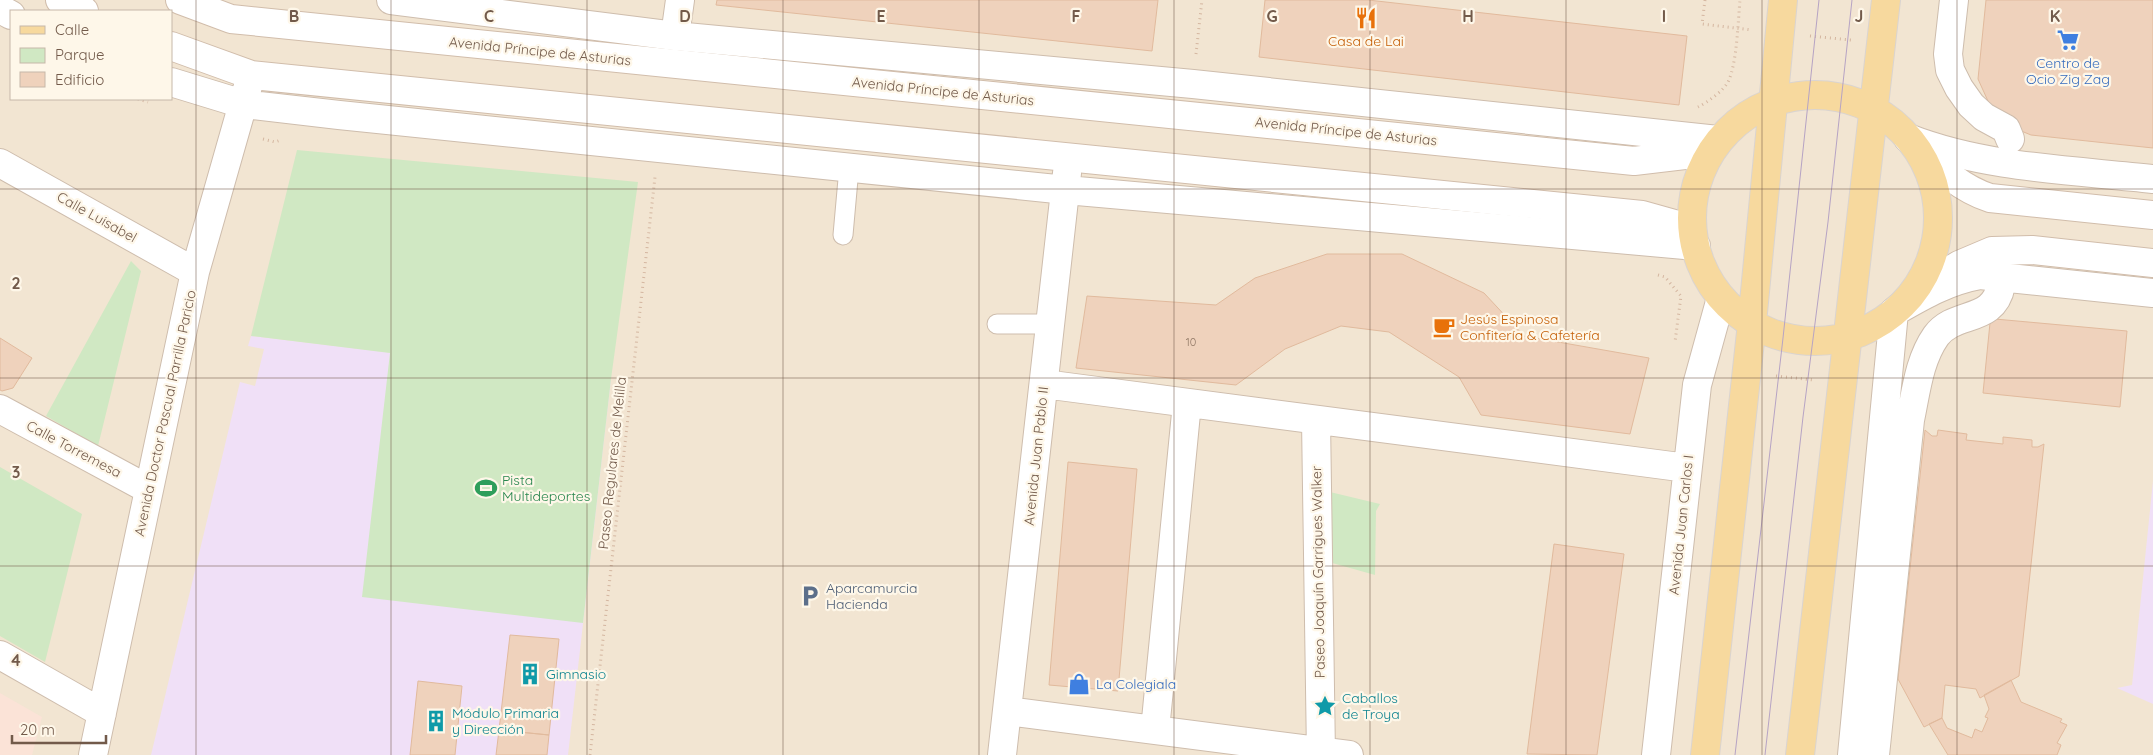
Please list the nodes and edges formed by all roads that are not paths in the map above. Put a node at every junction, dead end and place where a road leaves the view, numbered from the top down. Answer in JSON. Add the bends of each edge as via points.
{"nodes":[{"id":1,"x":60,"y":0,"type":"edge"},
{"id":2,"x":180,"y":0,"type":"edge"},
{"id":3,"x":391,"y":0,"type":"edge"},
{"id":4,"x":680,"y":0,"type":"edge"},
{"id":5,"x":1783,"y":0,"type":"edge"},
{"id":6,"x":1886,"y":0,"type":"edge"},
{"id":7,"x":1954,"y":0,"type":"edge"},
{"id":8,"x":82,"y":10,"type":"edge"},
{"id":9,"x":675,"y":36,"type":"junction"},
{"id":10,"x":172,"y":46,"type":"edge"},
{"id":11,"x":251,"y":75,"type":"junction"},
{"id":12,"x":172,"y":82,"type":"edge"},
{"id":13,"x":243,"y":104,"type":"junction"},
{"id":14,"x":1772,"y":104,"type":"junction"},
{"id":15,"x":1873,"y":109,"type":"junction"},
{"id":16,"x":1908,"y":138,"type":"junction"},
{"id":17,"x":2010,"y":139,"type":"dead end"},
{"id":18,"x":1714,"y":146,"type":"junction"},
{"id":19,"x":1068,"y":156,"type":"junction"},
{"id":20,"x":0,"y":163,"type":"edge"},
{"id":21,"x":849,"y":168,"type":"junction"},
{"id":22,"x":2153,"y":179,"type":"edge"},
{"id":23,"x":1066,"y":190,"type":"junction"},
{"id":24,"x":2153,"y":215,"type":"edge"},
{"id":25,"x":843,"y":236,"type":"dead end"},
{"id":26,"x":1694,"y":237,"type":"junction"},
{"id":27,"x":2153,"y":263,"type":"edge"},
{"id":28,"x":195,"y":272,"type":"junction"},
{"id":29,"x":2001,"y":284,"type":"dead end"},
{"id":30,"x":2153,"y":293,"type":"edge"},
{"id":31,"x":1721,"y":298,"type":"junction"},
{"id":32,"x":1894,"y":312,"type":"junction"},
{"id":33,"x":1752,"y":323,"type":"junction"},
{"id":34,"x":997,"y":324,"type":"dead end"},
{"id":35,"x":1050,"y":324,"type":"junction"},
{"id":36,"x":1848,"y":336,"type":"junction"},
{"id":37,"x":1044,"y":384,"type":"junction"},
{"id":38,"x":1187,"y":403,"type":"junction"},
{"id":39,"x":0,"y":409,"type":"edge"},
{"id":40,"x":1316,"y":420,"type":"junction"},
{"id":41,"x":1687,"y":468,"type":"junction"},
{"id":42,"x":148,"y":489,"type":"junction"},
{"id":43,"x":0,"y":655,"type":"edge"},
{"id":44,"x":1007,"y":711,"type":"junction"},
{"id":45,"x":102,"y":713,"type":"junction"},
{"id":46,"x":1155,"y":730,"type":"junction"},
{"id":47,"x":1321,"y":753,"type":"edge"},
{"id":48,"x":93,"y":755,"type":"edge"},
{"id":49,"x":1002,"y":755,"type":"edge"},
{"id":50,"x":1349,"y":755,"type":"edge"},
{"id":51,"x":1656,"y":755,"type":"edge"},
{"id":52,"x":1705,"y":755,"type":"edge"},
{"id":53,"x":1800,"y":755,"type":"edge"},
{"id":54,"x":1852,"y":755,"type":"edge"},
{"id":55,"x":1875,"y":755,"type":"edge"}],
"edges":[{"from":1,"to":8,"type":"street"},
{"from":2,"to":18,"type":"street","name":"Avenida Príncipe de Asturias","via":[[231,19],[1634,161]]},
{"from":3,"to":9,"type":"street"},
{"from":4,"to":9,"type":"street"},
{"from":5,"to":14,"type":"main road"},
{"from":6,"to":15,"type":"main road"},
{"from":7,"to":17,"type":"street","via":[[1950,70],[1971,105],[1984,117],[2006,129]]},
{"from":9,"to":18,"type":"street","via":[[1193,84]]},
{"from":10,"to":11,"type":"street"},
{"from":11,"to":13,"type":"street","name":"Avenida Doctor Pascual Parrilla Paricio"},
{"from":11,"to":19,"type":"street"},
{"from":12,"to":13,"type":"street"},
{"from":13,"to":21,"type":"street"},
{"from":13,"to":28,"type":"street","name":"Avenida Doctor Pascual Parrilla Paricio"},
{"from":14,"to":15,"type":"main road","via":[[1810,97],[1840,99]]},
{"from":14,"to":18,"type":"main road","via":[[1734,124]]},
{"from":14,"to":33,"type":"main road"},
{"from":15,"to":16,"type":"main road"},
{"from":15,"to":36,"type":"main road"},
{"from":16,"to":22,"type":"street","via":[[1958,155]]},
{"from":16,"to":24,"type":"street","via":[[1957,183],[1973,193],[1990,198]]},
{"from":16,"to":32,"type":"main road","via":[[1925,161],[1935,186],[1940,215],[1932,257],[1923,277]]},
{"from":18,"to":26,"type":"main road","via":[[1691,203]]},
{"from":19,"to":23,"type":"street","name":"Avenida Juan Pablo II"},
{"from":19,"to":26,"type":"street","via":[[1642,215]]},
{"from":20,"to":28,"type":"street","name":"Calle Luisabel"},
{"from":21,"to":23,"type":"street"},
{"from":21,"to":25,"type":"lane"},
{"from":23,"to":26,"type":"street"},
{"from":23,"to":35,"type":"street","name":"Avenida Juan Pablo II"},
{"from":26,"to":31,"type":"main road","via":[[1700,262]]},
{"from":27,"to":32,"type":"street","via":[[2032,250],[1992,251],[1931,282]]},
{"from":28,"to":42,"type":"street","name":"Avenida Doctor Pascual Parrilla Paricio"},
{"from":29,"to":55,"type":"street","via":[[1988,309],[1947,326],[1937,335],[1922,365],[1910,420]]},
{"from":30,"to":32,"type":"street","via":[[1980,275],[1940,286]]},
{"from":31,"to":33,"type":"main road"},
{"from":31,"to":41,"type":"street","name":"Avenida Juan Carlos I","via":[[1697,385]]},
{"from":32,"to":36,"type":"main road","via":[[1873,326]]},
{"from":32,"to":54,"type":"street"},
{"from":33,"to":36,"type":"main road","via":[[1783,338],[1813,342]]},
{"from":33,"to":52,"type":"main road"},
{"from":34,"to":35,"type":"lane"},
{"from":35,"to":37,"type":"street","name":"Avenida Juan Pablo II"},
{"from":36,"to":53,"type":"main road"},
{"from":37,"to":38,"type":"street"},
{"from":37,"to":44,"type":"street","name":"Avenida Juan Pablo II"},
{"from":38,"to":40,"type":"street"},
{"from":38,"to":46,"type":"street"},
{"from":39,"to":42,"type":"street","name":"Calle Torremesa"},
{"from":40,"to":41,"type":"street"},
{"from":40,"to":47,"type":"street","name":"Paseo Joaquín Garrigues Walker"},
{"from":41,"to":51,"type":"street","name":"Avenida Juan Carlos I"},
{"from":42,"to":45,"type":"street","name":"Avenida Doctor Pascual Parrilla Paricio"},
{"from":43,"to":45,"type":"street"},
{"from":44,"to":46,"type":"street"},
{"from":44,"to":49,"type":"street","name":"Avenida Juan Pablo II"},
{"from":45,"to":48,"type":"street","name":"Avenida Doctor Pascual Parrilla Paricio"},
{"from":46,"to":47,"type":"street"},
{"from":47,"to":50,"type":"street"}]}
